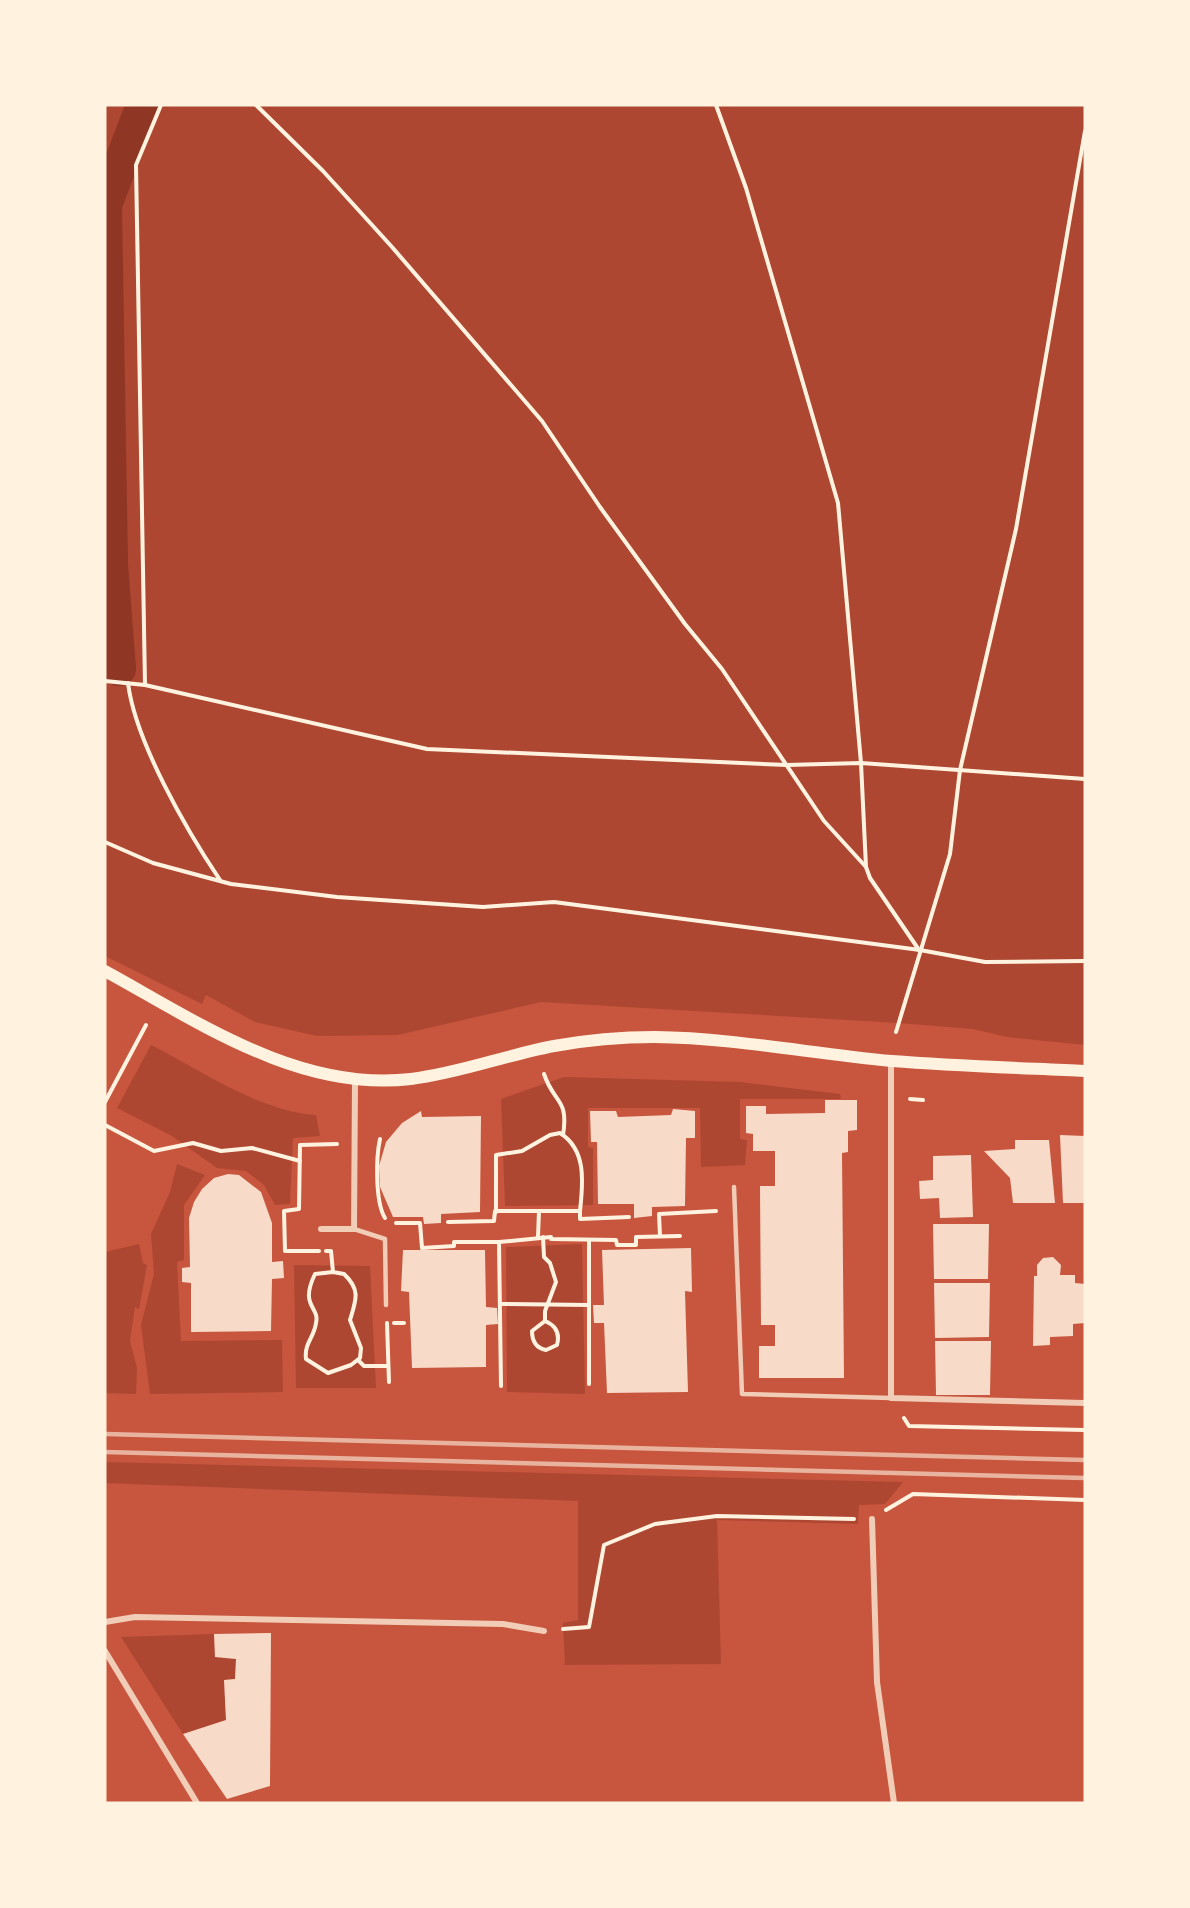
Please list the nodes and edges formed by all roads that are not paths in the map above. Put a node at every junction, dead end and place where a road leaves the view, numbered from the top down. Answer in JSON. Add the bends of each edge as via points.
{"nodes":[{"id":1,"x":105,"y":971,"type":"edge"},
{"id":2,"x":891,"y":1061,"type":"junction"},
{"id":3,"x":1085,"y":1071,"type":"edge"},
{"id":4,"x":355,"y":1080,"type":"junction"},
{"id":5,"x":734,"y":1187,"type":"dead end"},
{"id":6,"x":321,"y":1229,"type":"dead end"},
{"id":7,"x":354,"y":1229,"type":"junction"},
{"id":8,"x":386,"y":1305,"type":"dead end"},
{"id":9,"x":891,"y":1398,"type":"junction"},
{"id":10,"x":1085,"y":1403,"type":"edge"},
{"id":11,"x":872,"y":1519,"type":"road end"},
{"id":12,"x":105,"y":1622,"type":"edge"},
{"id":13,"x":544,"y":1630,"type":"road end"},
{"id":14,"x":105,"y":1651,"type":"edge"},
{"id":15,"x":197,"y":1803,"type":"edge"},
{"id":16,"x":894,"y":1803,"type":"edge"}],
"edges":[{"from":1,"to":4,"type":"main road","via":[[246,1048]]},
{"from":2,"to":3,"type":"main road"},
{"from":2,"to":4,"type":"main road","via":[[689,1037],[627,1037],[553,1046],[473,1068],[409,1079]]},
{"from":2,"to":9,"type":"street"},
{"from":4,"to":7,"type":"street"},
{"from":5,"to":9,"type":"lane","via":[[742,1394]]},
{"from":6,"to":7,"type":"street"},
{"from":7,"to":8,"type":"lane","via":[[385,1239]]},
{"from":9,"to":10,"type":"street"},
{"from":11,"to":16,"type":"street","via":[[878,1682]]},
{"from":12,"to":13,"type":"street","via":[[135,1617],[492,1624]]},
{"from":14,"to":15,"type":"street"}]}
